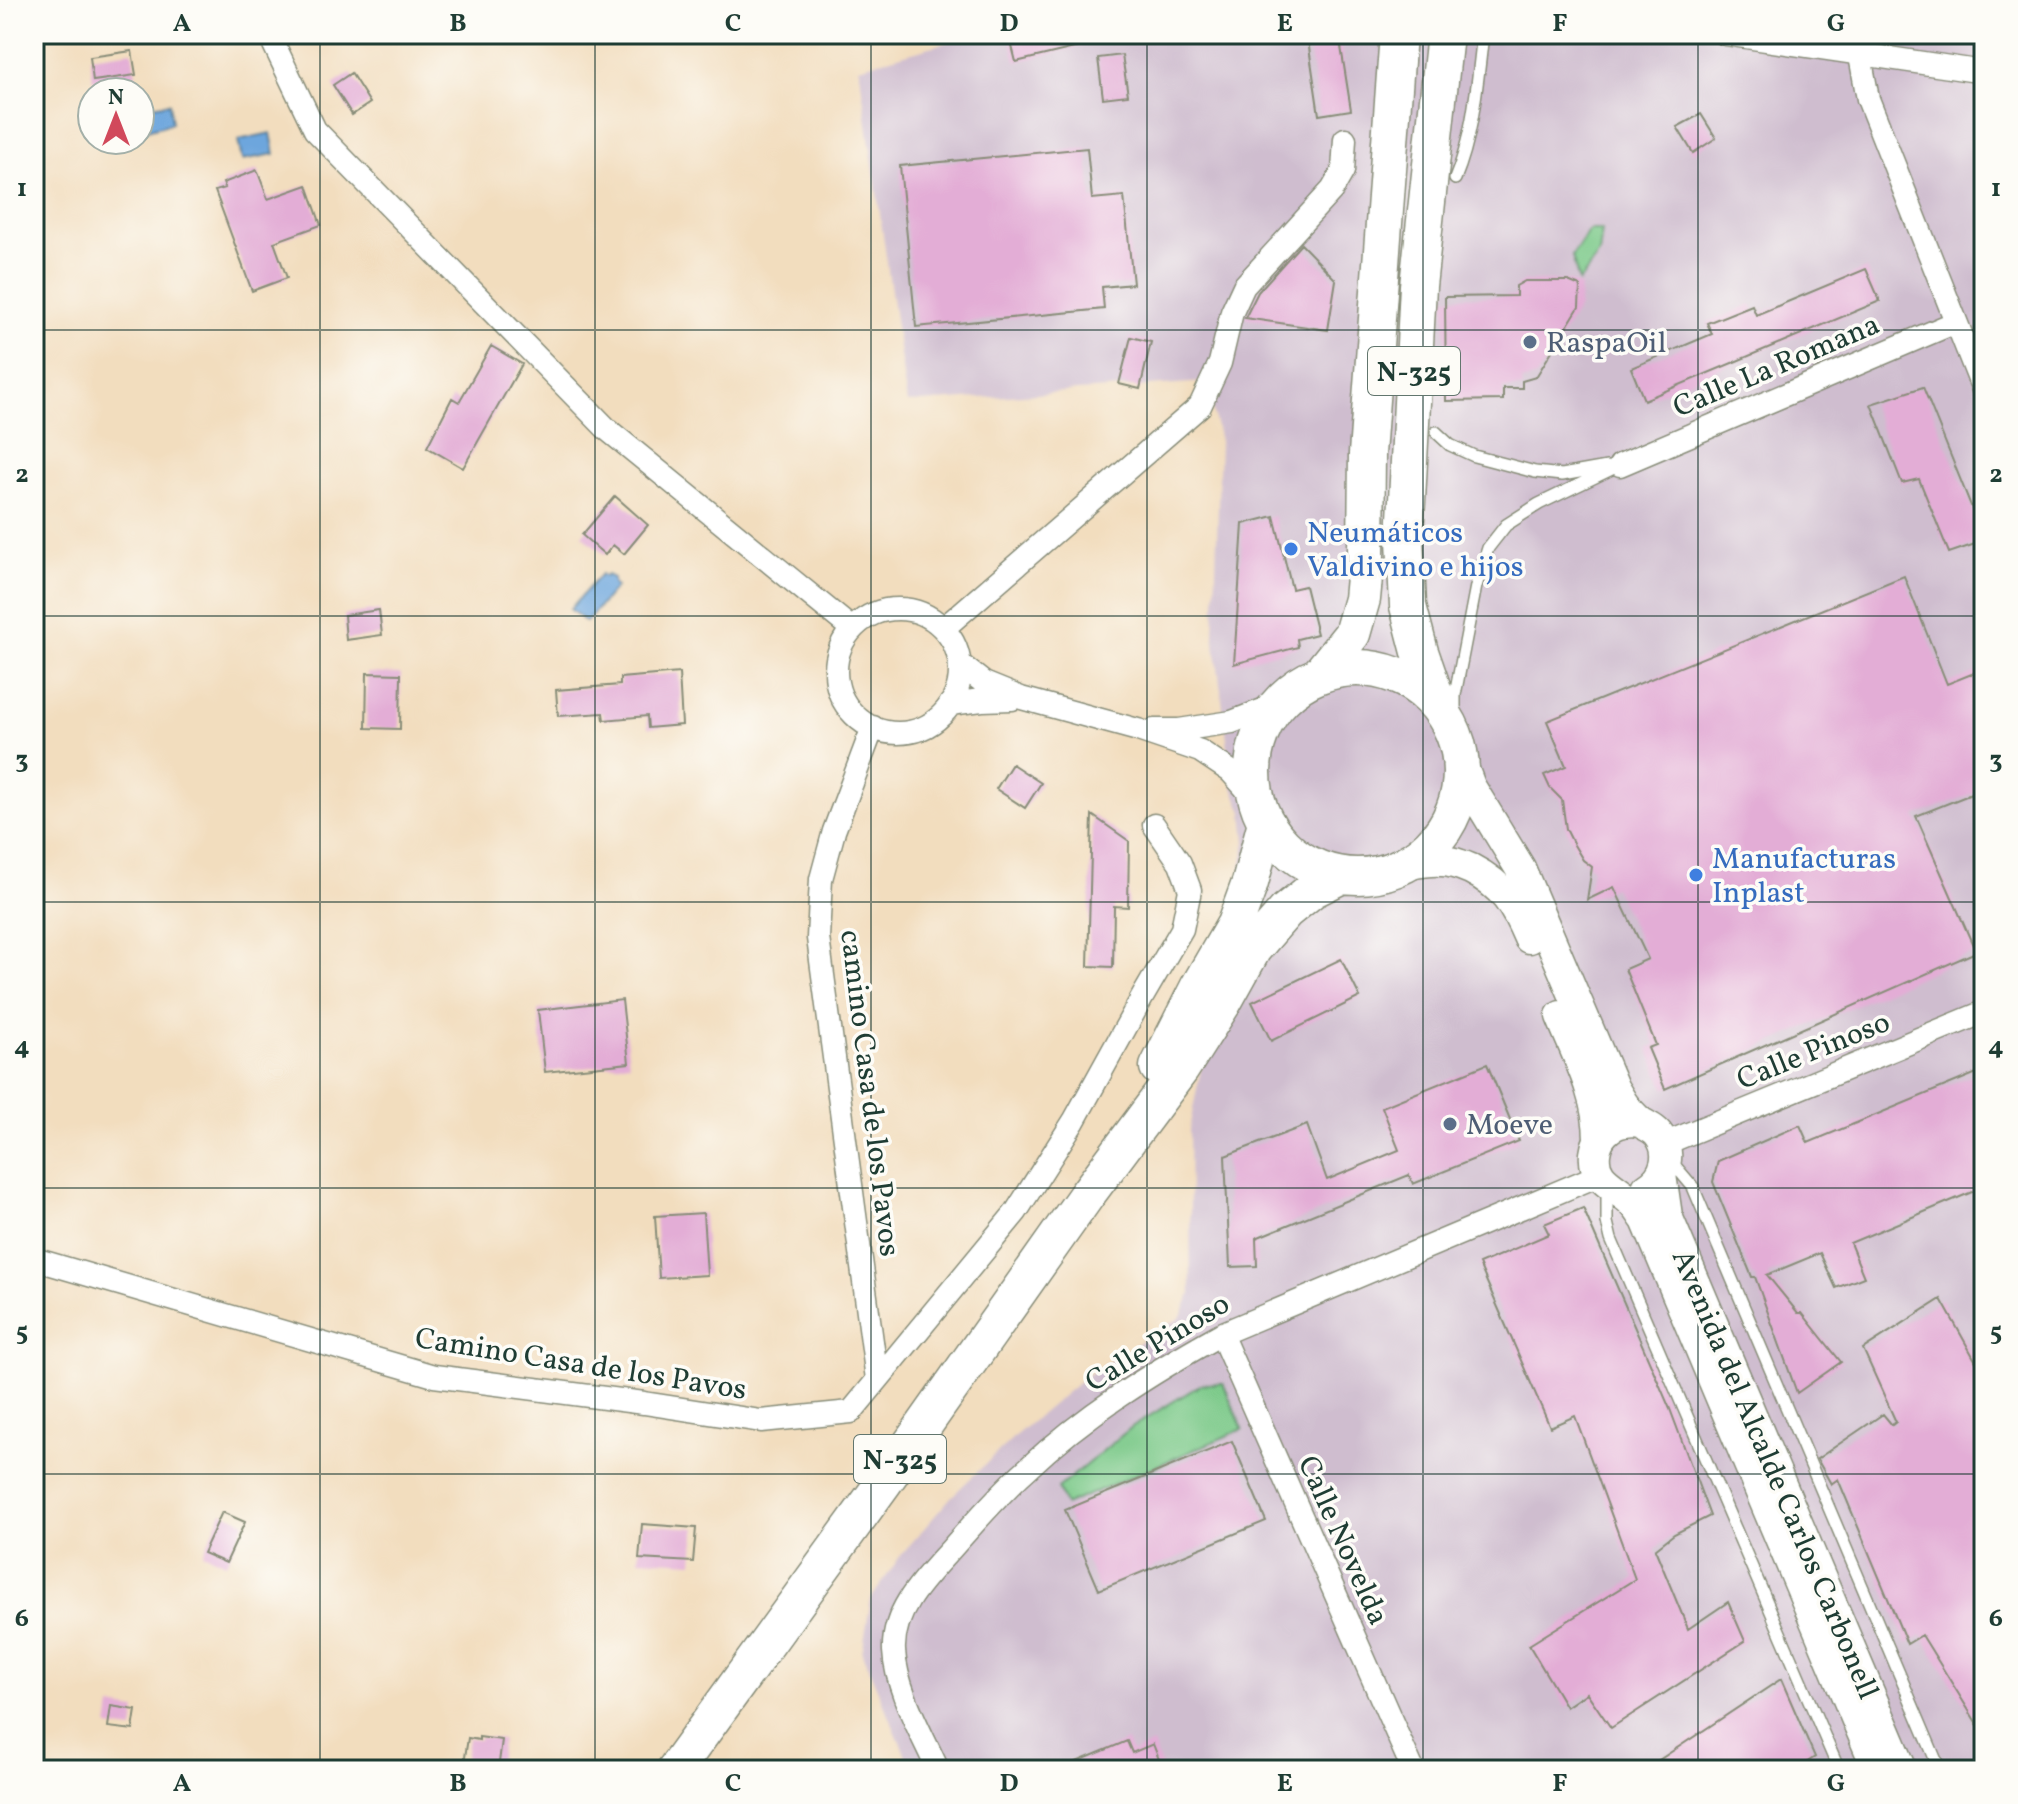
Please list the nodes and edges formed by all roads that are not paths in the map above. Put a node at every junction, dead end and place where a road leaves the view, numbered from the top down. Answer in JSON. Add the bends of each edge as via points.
{"nodes":[{"id":1,"x":269,"y":34,"type":"edge"},
{"id":2,"x":1398,"y":34,"type":"edge"},
{"id":3,"x":1445,"y":34,"type":"edge"},
{"id":4,"x":1483,"y":34,"type":"edge"},
{"id":5,"x":1725,"y":34,"type":"edge"},
{"id":6,"x":1857,"y":44,"type":"edge"},
{"id":7,"x":1984,"y":72,"type":"edge"},
{"id":8,"x":1345,"y":139,"type":"dead end"},
{"id":9,"x":1455,"y":179,"type":"dead end"},
{"id":10,"x":1956,"y":322,"type":"junction"},
{"id":11,"x":1984,"y":392,"type":"edge"},
{"id":12,"x":1436,"y":432,"type":"dead end"},
{"id":13,"x":1620,"y":465,"type":"junction"},
{"id":14,"x":944,"y":628,"type":"junction"},
{"id":15,"x":852,"y":629,"type":"junction"},
{"id":16,"x":960,"y":664,"type":"junction"},
{"id":17,"x":1319,"y":675,"type":"junction"},
{"id":18,"x":1021,"y":698,"type":"junction"},
{"id":19,"x":950,"y":704,"type":"junction"},
{"id":20,"x":1438,"y":704,"type":"junction"},
{"id":21,"x":1273,"y":706,"type":"junction"},
{"id":22,"x":873,"y":727,"type":"junction"},
{"id":23,"x":1138,"y":730,"type":"junction"},
{"id":24,"x":1460,"y":752,"type":"junction"},
{"id":25,"x":1261,"y":811,"type":"junction"},
{"id":26,"x":1154,"y":825,"type":"dead end"},
{"id":27,"x":1404,"y":865,"type":"junction"},
{"id":28,"x":1342,"y":875,"type":"junction"},
{"id":29,"x":1984,"y":1012,"type":"edge"},
{"id":30,"x":1640,"y":1122,"type":"junction"},
{"id":31,"x":1599,"y":1139,"type":"junction"},
{"id":32,"x":1123,"y":1145,"type":"junction"},
{"id":33,"x":1664,"y":1157,"type":"junction"},
{"id":34,"x":1608,"y":1182,"type":"junction"},
{"id":35,"x":34,"y":1259,"type":"edge"},
{"id":36,"x":1221,"y":1334,"type":"junction"},
{"id":37,"x":877,"y":1379,"type":"junction"},
{"id":38,"x":675,"y":1770,"type":"edge"},
{"id":39,"x":938,"y":1770,"type":"edge"},
{"id":40,"x":1413,"y":1770,"type":"edge"},
{"id":41,"x":1839,"y":1770,"type":"edge"},
{"id":42,"x":1878,"y":1770,"type":"edge"},
{"id":43,"x":1902,"y":1770,"type":"edge"},
{"id":44,"x":1940,"y":1770,"type":"edge"}],
"edges":[{"from":1,"to":15,"type":"street","via":[[315,130],[608,430]]},
{"from":2,"to":17,"type":"highway","number":"N-325","via":[[1368,438],[1362,599],[1352,634]]},
{"from":3,"to":20,"type":"highway","number":"N-325","via":[[1418,286],[1405,539],[1408,606]]},
{"from":4,"to":9,"type":"lane","via":[[1474,108]]},
{"from":5,"to":6,"type":"street"},
{"from":6,"to":7,"type":"street"},
{"from":6,"to":10,"type":"street","via":[[1868,99]]},
{"from":8,"to":14,"type":"street","via":[[1343,171],[1332,190],[1244,286],[1200,406]]},
{"from":10,"to":11,"type":"street"},
{"from":10,"to":13,"type":"street","name":"Calle La Romana"},
{"from":12,"to":13,"type":"lane","via":[[1474,456],[1535,472],[1562,475]]},
{"from":13,"to":24,"type":"lane","via":[[1539,504],[1506,525],[1488,548],[1455,695]]},
{"from":14,"to":15,"type":"street","via":[[908,609],[868,616]]},
{"from":14,"to":16,"type":"street"},
{"from":15,"to":22,"type":"street","via":[[840,649],[836,671],[841,694],[854,714]]},
{"from":16,"to":18,"type":"street","via":[[984,683]]},
{"from":16,"to":19,"type":"street"},
{"from":17,"to":20,"type":"highway","number":"N-325","via":[[1372,670],[1396,676]]},
{"from":17,"to":21,"type":"highway","number":"N-325"},
{"from":18,"to":19,"type":"street"},
{"from":18,"to":23,"type":"street"},
{"from":19,"to":22,"type":"street","via":[[935,721],[916,730],[894,733]]},
{"from":20,"to":24,"type":"highway","number":"N-325"},
{"from":21,"to":23,"type":"street","via":[[1232,722]]},
{"from":21,"to":25,"type":"highway","number":"N-325","via":[[1253,766]]},
{"from":22,"to":37,"type":"street","name":"camino Casa de los Pavos","via":[[821,879],[818,938]]},
{"from":23,"to":25,"type":"street","via":[[1200,751],[1230,771]]},
{"from":24,"to":27,"type":"highway","number":"N-325","via":[[1459,793],[1448,822],[1429,847]]},
{"from":24,"to":30,"type":"main road","via":[[1470,786],[1520,868],[1614,1089]]},
{"from":25,"to":28,"type":"highway","number":"N-325","via":[[1285,848],[1312,866]]},
{"from":25,"to":32,"type":"highway","number":"N-325","via":[[1250,883],[1235,924],[1141,1100]]},
{"from":26,"to":37,"type":"street","name":"Camino Casa de los Pavos","via":[[1180,863],[1190,890],[1182,929],[1016,1212]]},
{"from":27,"to":28,"type":"highway","number":"N-325","via":[[1374,874]]},
{"from":27,"to":31,"type":"main road","via":[[1460,864],[1508,896],[1595,1099]]},
{"from":28,"to":32,"type":"highway","number":"N-325","via":[[1286,911],[1253,949],[1181,1069]]},
{"from":29,"to":33,"type":"street","name":"Calle Pinoso"},
{"from":30,"to":31,"type":"main road","via":[[1616,1124]]},
{"from":30,"to":33,"type":"main road","via":[[1658,1134]]},
{"from":31,"to":34,"type":"main road","via":[[1594,1160]]},
{"from":32,"to":38,"type":"highway","number":"N-325"},
{"from":33,"to":34,"type":"main road","via":[[1652,1185],[1643,1191],[1630,1193]]},
{"from":33,"to":43,"type":"main road","name":"Avenida del Alcalde Carlos Carbonell","via":[[1667,1216]]},
{"from":33,"to":44,"type":"lane","via":[[1693,1187]]},
{"from":34,"to":36,"type":"street","name":"Calle Pinoso"},
{"from":34,"to":41,"type":"lane","via":[[1611,1239]]},
{"from":34,"to":42,"type":"main road","name":"Avenida del Alcalde Carlos Carbonell","via":[[1646,1220]]},
{"from":35,"to":37,"type":"street","name":"Camino Casa de los Pavos","via":[[434,1376],[761,1421],[851,1412]]},
{"from":36,"to":39,"type":"street","name":"Calle Pinoso","via":[[1084,1421],[1028,1468],[922,1582],[899,1616],[894,1650],[901,1687]]},
{"from":36,"to":40,"type":"street","name":"Calle Novelda"}]}
